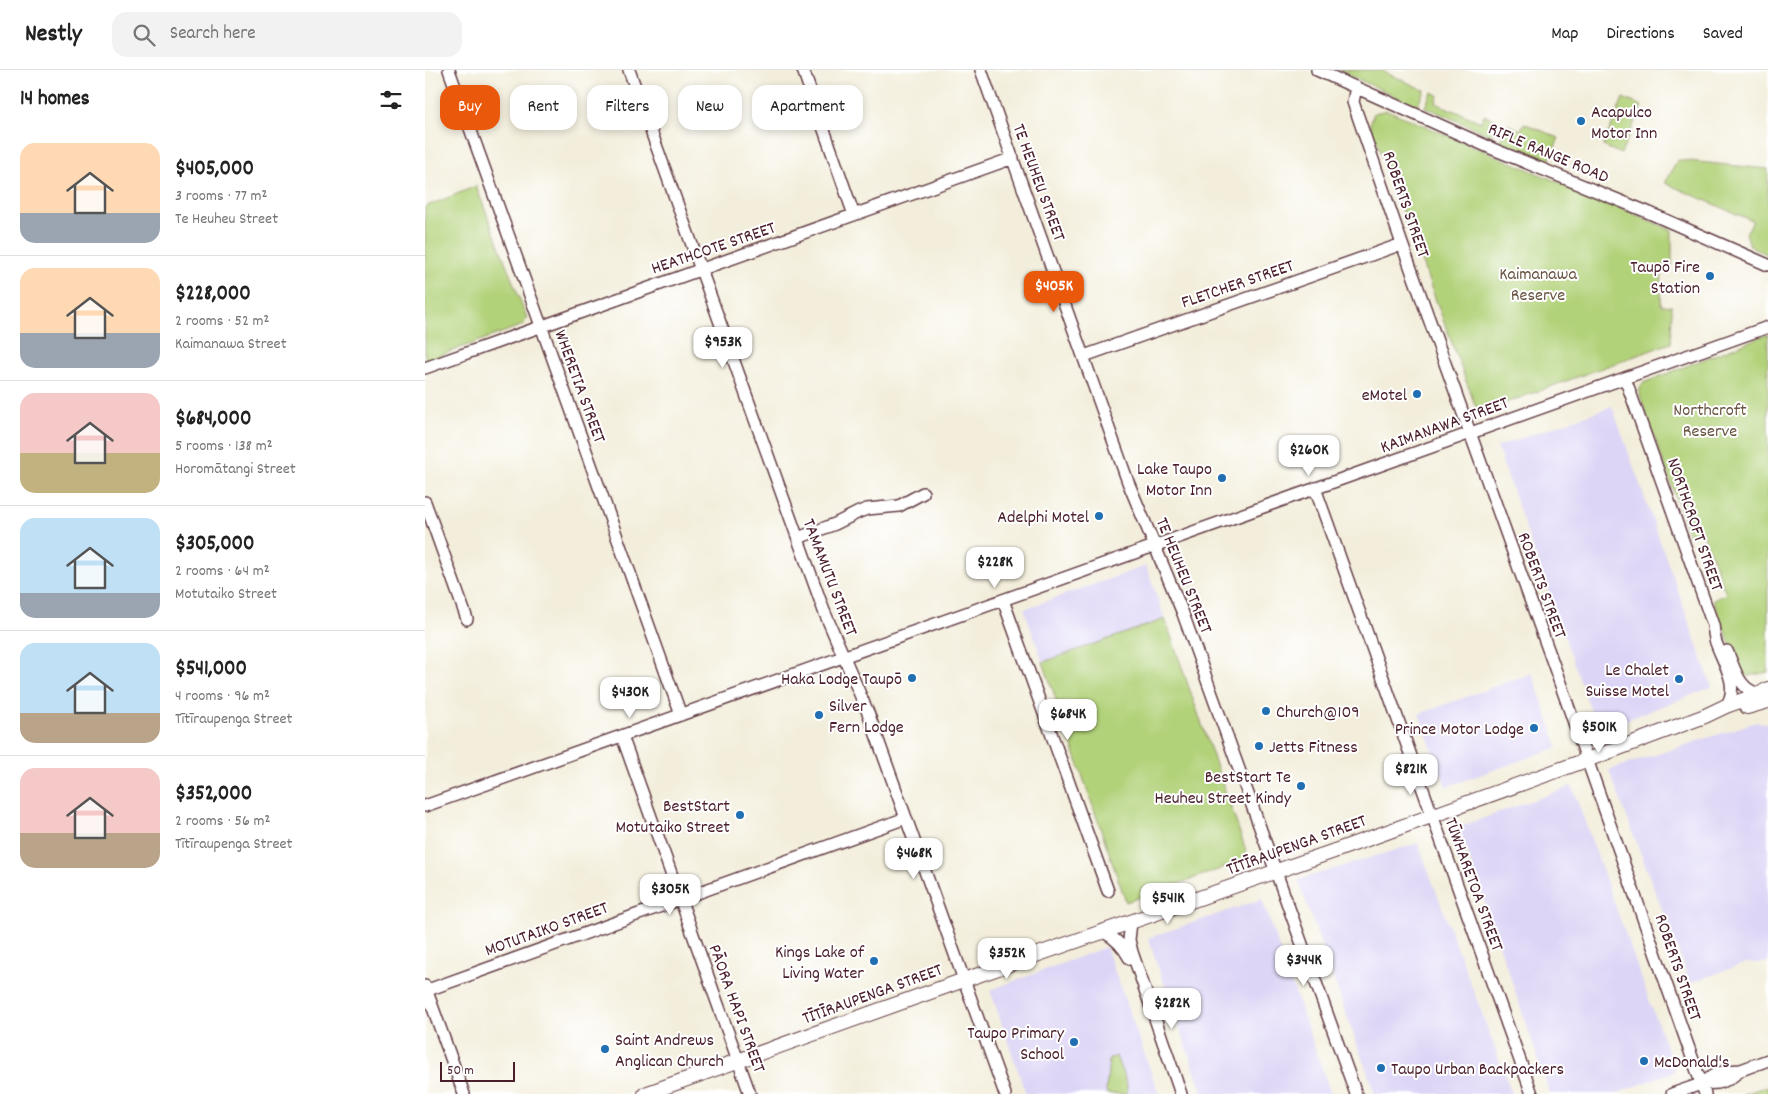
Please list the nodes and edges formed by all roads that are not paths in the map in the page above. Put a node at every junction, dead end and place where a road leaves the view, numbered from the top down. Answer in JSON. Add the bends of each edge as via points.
{"nodes":[{"id":1,"x":449,"y":70,"type":"edge"},
{"id":2,"x":629,"y":70,"type":"edge"},
{"id":3,"x":803,"y":70,"type":"edge"},
{"id":4,"x":981,"y":70,"type":"edge"},
{"id":5,"x":1317,"y":70,"type":"edge"},
{"id":6,"x":1356,"y":87,"type":"junction"},
{"id":7,"x":1013,"y":158,"type":"junction"},
{"id":8,"x":854,"y":215,"type":"junction"},
{"id":9,"x":1402,"y":244,"type":"junction"},
{"id":10,"x":1768,"y":265,"type":"edge"},
{"id":11,"x":701,"y":270,"type":"junction"},
{"id":12,"x":541,"y":327,"type":"junction"},
{"id":13,"x":1768,"y":327,"type":"edge"},
{"id":14,"x":1084,"y":356,"type":"junction"},
{"id":15,"x":425,"y":368,"type":"edge"},
{"id":16,"x":1625,"y":378,"type":"junction"},
{"id":17,"x":1470,"y":434,"type":"junction"},
{"id":18,"x":1315,"y":488,"type":"junction"},
{"id":19,"x":923,"y":493,"type":"dead end"},
{"id":20,"x":425,"y":502,"type":"edge"},
{"id":21,"x":798,"y":538,"type":"junction"},
{"id":22,"x":1154,"y":545,"type":"junction"},
{"id":23,"x":1003,"y":600,"type":"junction"},
{"id":24,"x":467,"y":619,"type":"dead end"},
{"id":25,"x":1713,"y":625,"type":"junction"},
{"id":26,"x":844,"y":657,"type":"junction"},
{"id":27,"x":1765,"y":698,"type":"edge"},
{"id":28,"x":1726,"y":706,"type":"junction"},
{"id":29,"x":681,"y":715,"type":"junction"},
{"id":30,"x":1705,"y":716,"type":"junction"},
{"id":31,"x":622,"y":736,"type":"junction"},
{"id":32,"x":1587,"y":760,"type":"junction"},
{"id":33,"x":425,"y":806,"type":"edge"},
{"id":34,"x":1431,"y":816,"type":"junction"},
{"id":35,"x":905,"y":818,"type":"junction"},
{"id":36,"x":1277,"y":871,"type":"junction"},
{"id":37,"x":1108,"y":891,"type":"dead end"},
{"id":38,"x":680,"y":899,"type":"junction"},
{"id":39,"x":1131,"y":922,"type":"junction"},
{"id":40,"x":1104,"y":932,"type":"junction"},
{"id":41,"x":1139,"y":976,"type":"junction"},
{"id":42,"x":964,"y":980,"type":"junction"},
{"id":43,"x":426,"y":989,"type":"edge"},
{"id":44,"x":739,"y":1060,"type":"junction"},
{"id":45,"x":1768,"y":1060,"type":"edge"},
{"id":46,"x":1703,"y":1089,"type":"edge"},
{"id":47,"x":464,"y":1094,"type":"edge"},
{"id":48,"x":645,"y":1094,"type":"edge"},
{"id":49,"x":750,"y":1094,"type":"edge"},
{"id":50,"x":1005,"y":1094,"type":"edge"},
{"id":51,"x":1181,"y":1094,"type":"edge"},
{"id":52,"x":1356,"y":1094,"type":"edge"},
{"id":53,"x":1532,"y":1094,"type":"edge"},
{"id":54,"x":1672,"y":1094,"type":"edge"}],
"edges":[{"from":1,"to":12,"type":"street","name":"WHERETIA STREET"},
{"from":2,"to":11,"type":"street","name":"TAMAMUTU STREET"},
{"from":3,"to":8,"type":"street"},
{"from":4,"to":7,"type":"street","name":"TE HEUHEU STREET"},
{"from":5,"to":6,"type":"street","name":"RIFLE RANGE ROAD"},
{"from":6,"to":9,"type":"street","name":"ROBERTS STREET","via":[[1353,102]]},
{"from":6,"to":10,"type":"street","name":"RIFLE RANGE ROAD","via":[[1493,149]]},
{"from":7,"to":8,"type":"street","name":"HEATHCOTE STREET"},
{"from":7,"to":14,"type":"street","name":"TE HEUHEU STREET"},
{"from":8,"to":11,"type":"street","name":"HEATHCOTE STREET"},
{"from":9,"to":14,"type":"street","name":"FLETCHER STREET"},
{"from":9,"to":17,"type":"street","name":"ROBERTS STREET"},
{"from":11,"to":12,"type":"street","name":"HEATHCOTE STREET"},
{"from":11,"to":21,"type":"street","name":"TAMAMUTU STREET"},
{"from":12,"to":15,"type":"street","name":"HEATHCOTE STREET"},
{"from":12,"to":29,"type":"street","name":"WHERETIA STREET"},
{"from":13,"to":16,"type":"street","name":"KAIMANAWA STREET"},
{"from":14,"to":22,"type":"street","name":"TE HEUHEU STREET"},
{"from":16,"to":17,"type":"street","name":"KAIMANAWA STREET"},
{"from":16,"to":25,"type":"street","name":"NORTHCROFT STREET"},
{"from":17,"to":18,"type":"street","name":"KAIMANAWA STREET"},
{"from":17,"to":32,"type":"street","name":"ROBERTS STREET"},
{"from":18,"to":22,"type":"street","name":"KAIMANAWA STREET"},
{"from":18,"to":34,"type":"street","name":"TŪWHARETOA STREET"},
{"from":19,"to":21,"type":"street","via":[[899,506],[867,509]]},
{"from":20,"to":24,"type":"street"},
{"from":21,"to":26,"type":"street","name":"TAMAMUTU STREET"},
{"from":22,"to":23,"type":"street","name":"KAIMANAWA STREET"},
{"from":22,"to":36,"type":"street","name":"TE HEUHEU STREET","via":[[1182,611]]},
{"from":23,"to":26,"type":"street","name":"KAIMANAWA STREET"},
{"from":23,"to":37,"type":"street"},
{"from":25,"to":27,"type":"street","name":"NORTHCROFT STREET","via":[[1723,640],[1740,682],[1747,690]]},
{"from":25,"to":28,"type":"street","name":"NORTHCROFT STREET","via":[[1732,687]]},
{"from":26,"to":29,"type":"street","name":"KAIMANAWA STREET"},
{"from":26,"to":35,"type":"street","name":"TAMAMUTU STREET","via":[[869,715]]},
{"from":27,"to":28,"type":"main road","name":"TĪTĪRAUPENGA STREET"},
{"from":27,"to":30,"type":"main road","name":"TĪTĪRAUPENGA STREET","via":[[1722,714]]},
{"from":28,"to":30,"type":"main road","name":"TĪTĪRAUPENGA STREET"},
{"from":29,"to":31,"type":"street","name":"KAIMANAWA STREET"},
{"from":30,"to":32,"type":"main road","name":"TĪTĪRAUPENGA STREET"},
{"from":31,"to":33,"type":"street","name":"KAIMANAWA STREET"},
{"from":31,"to":38,"type":"street","name":"PĀORA HAPI STREET"},
{"from":32,"to":34,"type":"main road","name":"TĪTĪRAUPENGA STREET"},
{"from":32,"to":46,"type":"street","name":"ROBERTS STREET"},
{"from":34,"to":36,"type":"main road","name":"TĪTĪRAUPENGA STREET"},
{"from":34,"to":53,"type":"street","name":"TŪWHARETOA STREET"},
{"from":35,"to":38,"type":"street","name":"MOTUTAIKO STREET"},
{"from":35,"to":42,"type":"street","name":"TAMAMUTU STREET"},
{"from":36,"to":39,"type":"main road","name":"TĪTĪRAUPENGA STREET"},
{"from":36,"to":52,"type":"street","name":"TE HEUHEU STREET"},
{"from":38,"to":43,"type":"street","name":"MOTUTAIKO STREET"},
{"from":38,"to":44,"type":"street","name":"PĀORA HAPI STREET"},
{"from":39,"to":40,"type":"main road","name":"TĪTĪRAUPENGA STREET"},
{"from":39,"to":41,"type":"street","via":[[1129,940]]},
{"from":40,"to":41,"type":"street","via":[[1123,946]]},
{"from":40,"to":42,"type":"main road","name":"TĪTĪRAUPENGA STREET"},
{"from":41,"to":51,"type":"street"},
{"from":42,"to":44,"type":"main road","name":"TĪTĪRAUPENGA STREET"},
{"from":42,"to":50,"type":"street","name":"TAMAMUTU STREET"},
{"from":43,"to":47,"type":"street"},
{"from":44,"to":48,"type":"main road","name":"TĪTĪRAUPENGA STREET"},
{"from":44,"to":49,"type":"street","name":"PĀORA HAPI STREET"},
{"from":45,"to":46,"type":"street","via":[[1714,1075]]},
{"from":46,"to":54,"type":"street"}]}
